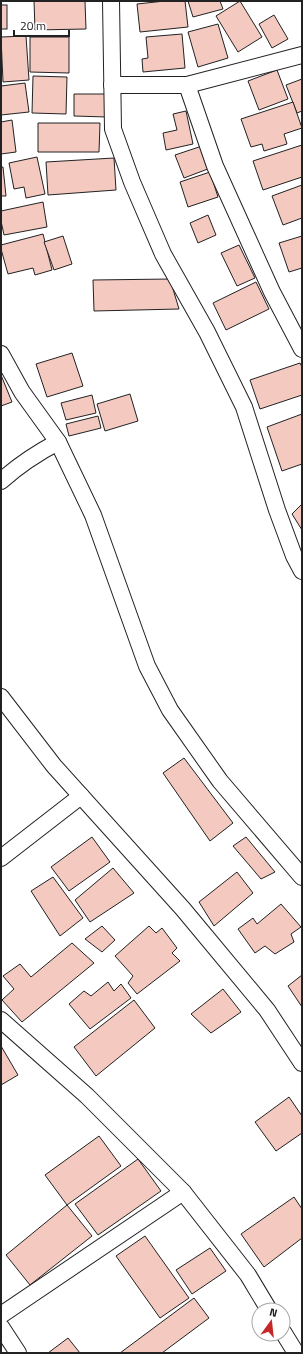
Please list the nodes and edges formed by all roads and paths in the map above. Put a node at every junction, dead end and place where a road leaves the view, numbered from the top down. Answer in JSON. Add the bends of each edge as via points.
{"nodes":[{"id":1,"x":111,"y":1,"type":"edge"},
{"id":2,"x":302,"y":55,"type":"edge"},
{"id":3,"x":187,"y":84,"type":"junction"},
{"id":4,"x":112,"y":85,"type":"junction"},
{"id":5,"x":302,"y":349,"type":"edge"},
{"id":6,"x":1,"y":354,"type":"edge"},
{"id":7,"x":58,"y":442,"type":"junction"},
{"id":8,"x":1,"y":481,"type":"edge"},
{"id":9,"x":302,"y":571,"type":"edge"},
{"id":10,"x":1,"y":698,"type":"edge"},
{"id":11,"x":81,"y":796,"type":"junction"},
{"id":12,"x":1,"y":858,"type":"edge"},
{"id":13,"x":302,"y":877,"type":"edge"},
{"id":14,"x":1,"y":1020,"type":"edge"},
{"id":15,"x":302,"y":1063,"type":"edge"},
{"id":16,"x":182,"y":1192,"type":"junction"},
{"id":17,"x":264,"y":1302,"type":"edge"},
{"id":18,"x":1,"y":1315,"type":"edge"},
{"id":19,"x":1,"y":1327,"type":"edge"},
{"id":20,"x":289,"y":1342,"type":"edge"},
{"id":21,"x":18,"y":1353,"type":"edge"},
{"id":22,"x":296,"y":1353,"type":"edge"}],
"edges":[{"from":1,"to":4,"type":"street"},
{"from":2,"to":3,"type":"street"},
{"from":3,"to":4,"type":"street"},
{"from":3,"to":5,"type":"street","via":[[215,166],[272,292]]},
{"from":4,"to":9,"type":"street","via":[[113,129],[132,182],[163,254],[207,332],[244,407],[277,510]]},
{"from":6,"to":7,"type":"street","via":[[22,392]]},
{"from":7,"to":8,"type":"street","via":[[38,452]]},
{"from":7,"to":13,"type":"street","via":[[93,515],[147,666],[170,710],[220,781]]},
{"from":10,"to":11,"type":"street"},
{"from":11,"to":12,"type":"street"},
{"from":11,"to":15,"type":"street","via":[[183,909],[267,1010]]},
{"from":14,"to":16,"type":"street","via":[[87,1096]]},
{"from":16,"to":17,"type":"street","via":[[248,1276]]},
{"from":16,"to":18,"type":"street"},
{"from":19,"to":21,"type":"street"},
{"from":20,"to":22,"type":"street"}]}
